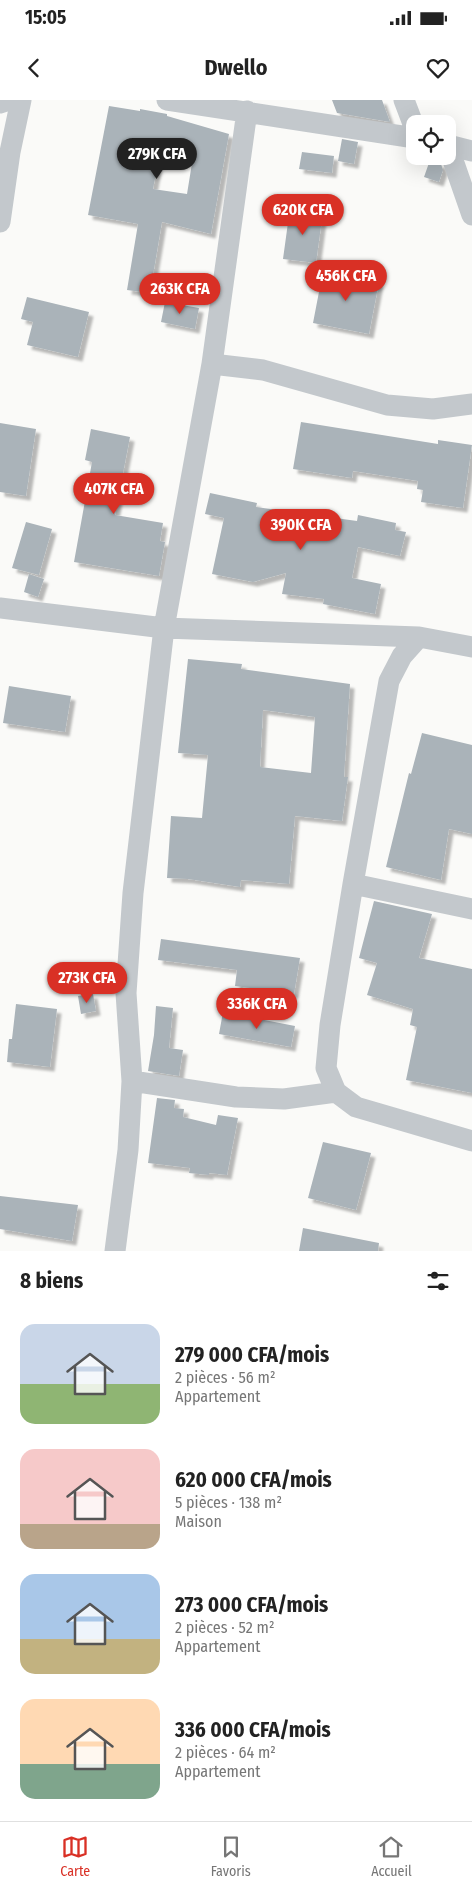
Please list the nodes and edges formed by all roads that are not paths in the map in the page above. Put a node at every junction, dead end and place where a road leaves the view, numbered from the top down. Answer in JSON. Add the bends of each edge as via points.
{"nodes":[{"id":1,"x":9,"y":100,"type":"edge"},
{"id":2,"x":21,"y":100,"type":"edge"},
{"id":3,"x":167,"y":100,"type":"edge"},
{"id":4,"x":404,"y":100,"type":"edge"},
{"id":5,"x":0,"y":103,"type":"edge"},
{"id":6,"x":247,"y":111,"type":"junction"},
{"id":7,"x":410,"y":115,"type":"edge"},
{"id":8,"x":406,"y":137,"type":"edge"},
{"id":9,"x":456,"y":147,"type":"edge"},
{"id":10,"x":472,"y":151,"type":"edge"},
{"id":11,"x":455,"y":165,"type":"edge"},
{"id":12,"x":472,"y":215,"type":"edge"},
{"id":13,"x":0,"y":222,"type":"edge"},
{"id":14,"x":212,"y":364,"type":"junction"},
{"id":15,"x":472,"y":404,"type":"edge"},
{"id":16,"x":0,"y":608,"type":"edge"},
{"id":17,"x":164,"y":628,"type":"junction"},
{"id":18,"x":419,"y":637,"type":"junction"},
{"id":19,"x":472,"y":647,"type":"edge"},
{"id":20,"x":353,"y":884,"type":"junction"},
{"id":21,"x":472,"y":909,"type":"edge"},
{"id":22,"x":132,"y":1081,"type":"junction"},
{"id":23,"x":336,"y":1092,"type":"junction"},
{"id":24,"x":472,"y":1141,"type":"edge"},
{"id":25,"x":116,"y":1251,"type":"edge"}],
"edges":[{"from":1,"to":5,"type":"street"},
{"from":2,"to":13,"type":"street"},
{"from":3,"to":6,"type":"street"},
{"from":4,"to":7,"type":"street"},
{"from":6,"to":8,"type":"street"},
{"from":6,"to":14,"type":"street"},
{"from":9,"to":10,"type":"street"},
{"from":11,"to":12,"type":"street"},
{"from":14,"to":15,"type":"street","via":[[263,370],[387,404],[432,409]]},
{"from":14,"to":17,"type":"street"},
{"from":16,"to":17,"type":"street"},
{"from":17,"to":18,"type":"street"},
{"from":17,"to":22,"type":"street","via":[[128,957],[126,993]]},
{"from":18,"to":19,"type":"street"},
{"from":18,"to":20,"type":"street","via":[[402,656],[389,682]]},
{"from":20,"to":21,"type":"street"},
{"from":20,"to":23,"type":"street","via":[[326,1068]]},
{"from":22,"to":23,"type":"street","via":[[236,1097],[284,1099]]},
{"from":22,"to":25,"type":"street"},
{"from":23,"to":24,"type":"street","via":[[356,1107]]}]}
